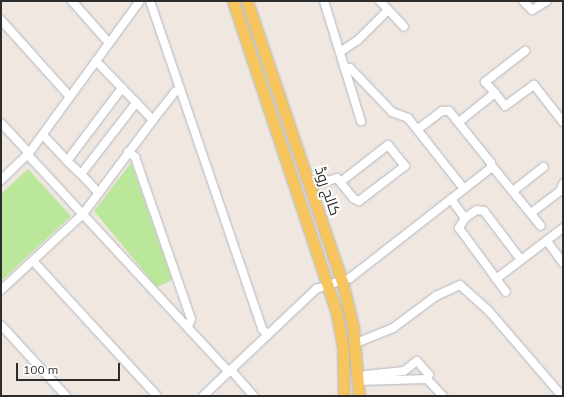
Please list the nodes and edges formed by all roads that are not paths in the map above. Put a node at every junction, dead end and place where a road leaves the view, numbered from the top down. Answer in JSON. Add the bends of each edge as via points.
{"nodes":[{"id":1,"x":72,"y":1,"type":"edge"},
{"id":2,"x":140,"y":1,"type":"edge"},
{"id":3,"x":150,"y":1,"type":"edge"},
{"id":4,"x":233,"y":1,"type":"edge"},
{"id":5,"x":247,"y":1,"type":"edge"},
{"id":6,"x":324,"y":1,"type":"edge"},
{"id":7,"x":380,"y":1,"type":"edge"},
{"id":8,"x":523,"y":1,"type":"edge"},
{"id":9,"x":547,"y":1,"type":"edge"},
{"id":10,"x":388,"y":10,"type":"junction"},
{"id":11,"x":1,"y":20,"type":"edge"},
{"id":12,"x":404,"y":27,"type":"dead end"},
{"id":13,"x":109,"y":43,"type":"junction"},
{"id":14,"x":525,"y":51,"type":"dead end"},
{"id":15,"x":340,"y":52,"type":"junction"},
{"id":16,"x":96,"y":61,"type":"junction"},
{"id":17,"x":344,"y":68,"type":"junction"},
{"id":18,"x":122,"y":88,"type":"junction"},
{"id":19,"x":180,"y":89,"type":"junction"},
{"id":20,"x":495,"y":93,"type":"junction"},
{"id":21,"x":70,"y":97,"type":"junction"},
{"id":22,"x":136,"y":103,"type":"junction"},
{"id":23,"x":152,"y":120,"type":"junction"},
{"id":24,"x":361,"y":121,"type":"dead end"},
{"id":25,"x":459,"y":122,"type":"junction"},
{"id":26,"x":563,"y":122,"type":"edge"},
{"id":27,"x":1,"y":123,"type":"edge"},
{"id":28,"x":418,"y":129,"type":"junction"},
{"id":29,"x":43,"y":135,"type":"junction"},
{"id":30,"x":128,"y":152,"type":"junction"},
{"id":31,"x":28,"y":154,"type":"junction"},
{"id":32,"x":67,"y":160,"type":"junction"},
{"id":33,"x":492,"y":166,"type":"junction"},
{"id":34,"x":544,"y":167,"type":"dead end"},
{"id":35,"x":81,"y":174,"type":"junction"},
{"id":36,"x":1,"y":180,"type":"edge"},
{"id":37,"x":342,"y":181,"type":"junction"},
{"id":38,"x":563,"y":184,"type":"edge"},
{"id":39,"x":311,"y":186,"type":"junction"},
{"id":40,"x":464,"y":189,"type":"junction"},
{"id":41,"x":513,"y":191,"type":"junction"},
{"id":42,"x":99,"y":193,"type":"junction"},
{"id":43,"x":451,"y":199,"type":"junction"},
{"id":44,"x":530,"y":213,"type":"junction"},
{"id":45,"x":83,"y":214,"type":"junction"},
{"id":46,"x":465,"y":218,"type":"junction"},
{"id":47,"x":541,"y":226,"type":"dead end"},
{"id":48,"x":563,"y":228,"type":"edge"},
{"id":49,"x":547,"y":241,"type":"junction"},
{"id":50,"x":521,"y":260,"type":"junction"},
{"id":51,"x":33,"y":261,"type":"junction"},
{"id":52,"x":563,"y":263,"type":"edge"},
{"id":53,"x":496,"y":279,"type":"junction"},
{"id":54,"x":342,"y":281,"type":"junction"},
{"id":55,"x":329,"y":285,"type":"junction"},
{"id":56,"x":1,"y":290,"type":"edge"},
{"id":57,"x":506,"y":292,"type":"dead end"},
{"id":58,"x":1,"y":325,"type":"edge"},
{"id":59,"x":188,"y":327,"type":"junction"},
{"id":60,"x":268,"y":335,"type":"junction"},
{"id":61,"x":356,"y":343,"type":"junction"},
{"id":62,"x":230,"y":371,"type":"junction"},
{"id":63,"x":358,"y":378,"type":"junction"},
{"id":64,"x":427,"y":379,"type":"junction"},
{"id":65,"x":66,"y":396,"type":"edge"},
{"id":66,"x":157,"y":396,"type":"edge"},
{"id":67,"x":203,"y":396,"type":"edge"},
{"id":68,"x":254,"y":396,"type":"edge"},
{"id":69,"x":344,"y":396,"type":"edge"},
{"id":70,"x":359,"y":396,"type":"edge"},
{"id":71,"x":443,"y":396,"type":"edge"},
{"id":72,"x":562,"y":396,"type":"edge"}],
"edges":[{"from":1,"to":13,"type":"street"},
{"from":2,"to":13,"type":"street"},
{"from":3,"to":19,"type":"street"},
{"from":4,"to":55,"type":"main road","name":"کالج روڈ"},
{"from":5,"to":39,"type":"main road","name":"کالج روڈ"},
{"from":6,"to":15,"type":"street"},
{"from":7,"to":10,"type":"street"},
{"from":8,"to":9,"type":"street","via":[[532,10]]},
{"from":10,"to":12,"type":"street"},
{"from":10,"to":15,"type":"street","via":[[358,40]]},
{"from":11,"to":21,"type":"street"},
{"from":13,"to":16,"type":"street"},
{"from":14,"to":20,"type":"street","via":[[485,82]]},
{"from":15,"to":17,"type":"street"},
{"from":16,"to":18,"type":"street"},
{"from":16,"to":21,"type":"street"},
{"from":17,"to":24,"type":"street"},
{"from":17,"to":28,"type":"street","via":[[350,68],[392,112],[408,118]]},
{"from":18,"to":22,"type":"street"},
{"from":18,"to":32,"type":"street"},
{"from":19,"to":23,"type":"street"},
{"from":19,"to":60,"type":"street","via":[[262,329]]},
{"from":20,"to":25,"type":"street"},
{"from":20,"to":26,"type":"street","via":[[506,106],[534,86]]},
{"from":21,"to":29,"type":"street"},
{"from":22,"to":23,"type":"street"},
{"from":22,"to":35,"type":"street"},
{"from":23,"to":30,"type":"street"},
{"from":25,"to":28,"type":"street","via":[[449,110],[444,110]]},
{"from":25,"to":33,"type":"street"},
{"from":27,"to":31,"type":"street"},
{"from":28,"to":40,"type":"street"},
{"from":29,"to":31,"type":"street"},
{"from":29,"to":32,"type":"street"},
{"from":30,"to":42,"type":"street"},
{"from":30,"to":59,"type":"street","via":[[136,157],[186,304],[190,319]]},
{"from":31,"to":36,"type":"street"},
{"from":31,"to":45,"type":"street"},
{"from":32,"to":35,"type":"street"},
{"from":33,"to":40,"type":"street"},
{"from":33,"to":41,"type":"street"},
{"from":34,"to":41,"type":"street"},
{"from":35,"to":42,"type":"street"},
{"from":37,"to":37,"type":"street","via":[[353,198],[359,201],[405,166],[388,144]]},
{"from":37,"to":39,"type":"street","via":[[335,178]]},
{"from":38,"to":44,"type":"street","via":[[560,191]]},
{"from":39,"to":54,"type":"main road","name":"کالج روڈ"},
{"from":40,"to":43,"type":"street"},
{"from":41,"to":44,"type":"street"},
{"from":42,"to":45,"type":"street"},
{"from":43,"to":46,"type":"street"},
{"from":43,"to":54,"type":"street","via":[[350,278]]},
{"from":44,"to":47,"type":"street"},
{"from":45,"to":51,"type":"street"},
{"from":45,"to":59,"type":"street"},
{"from":46,"to":50,"type":"street","via":[[477,210],[484,212]]},
{"from":46,"to":53,"type":"street","via":[[459,228]]},
{"from":48,"to":49,"type":"street"},
{"from":49,"to":50,"type":"street"},
{"from":49,"to":52,"type":"street"},
{"from":50,"to":53,"type":"street"},
{"from":51,"to":56,"type":"street"},
{"from":51,"to":66,"type":"street"},
{"from":53,"to":57,"type":"street"},
{"from":54,"to":55,"type":"street"},
{"from":54,"to":61,"type":"main road","name":"کالج روڈ"},
{"from":55,"to":60,"type":"street","via":[[316,289]]},
{"from":55,"to":69,"type":"main road","name":"کالج روڈ","via":[[342,340]]},
{"from":58,"to":65,"type":"street"},
{"from":59,"to":62,"type":"street"},
{"from":60,"to":62,"type":"street"},
{"from":61,"to":63,"type":"main road","name":"کالج روڈ"},
{"from":61,"to":72,"type":"street","via":[[393,328],[436,296],[460,285],[488,310]]},
{"from":62,"to":67,"type":"street"},
{"from":62,"to":68,"type":"street"},
{"from":63,"to":64,"type":"street"},
{"from":63,"to":64,"type":"street","via":[[399,372],[417,361],[429,375]]},
{"from":63,"to":70,"type":"main road","name":"کالج روڈ"},
{"from":64,"to":71,"type":"street"}]}
